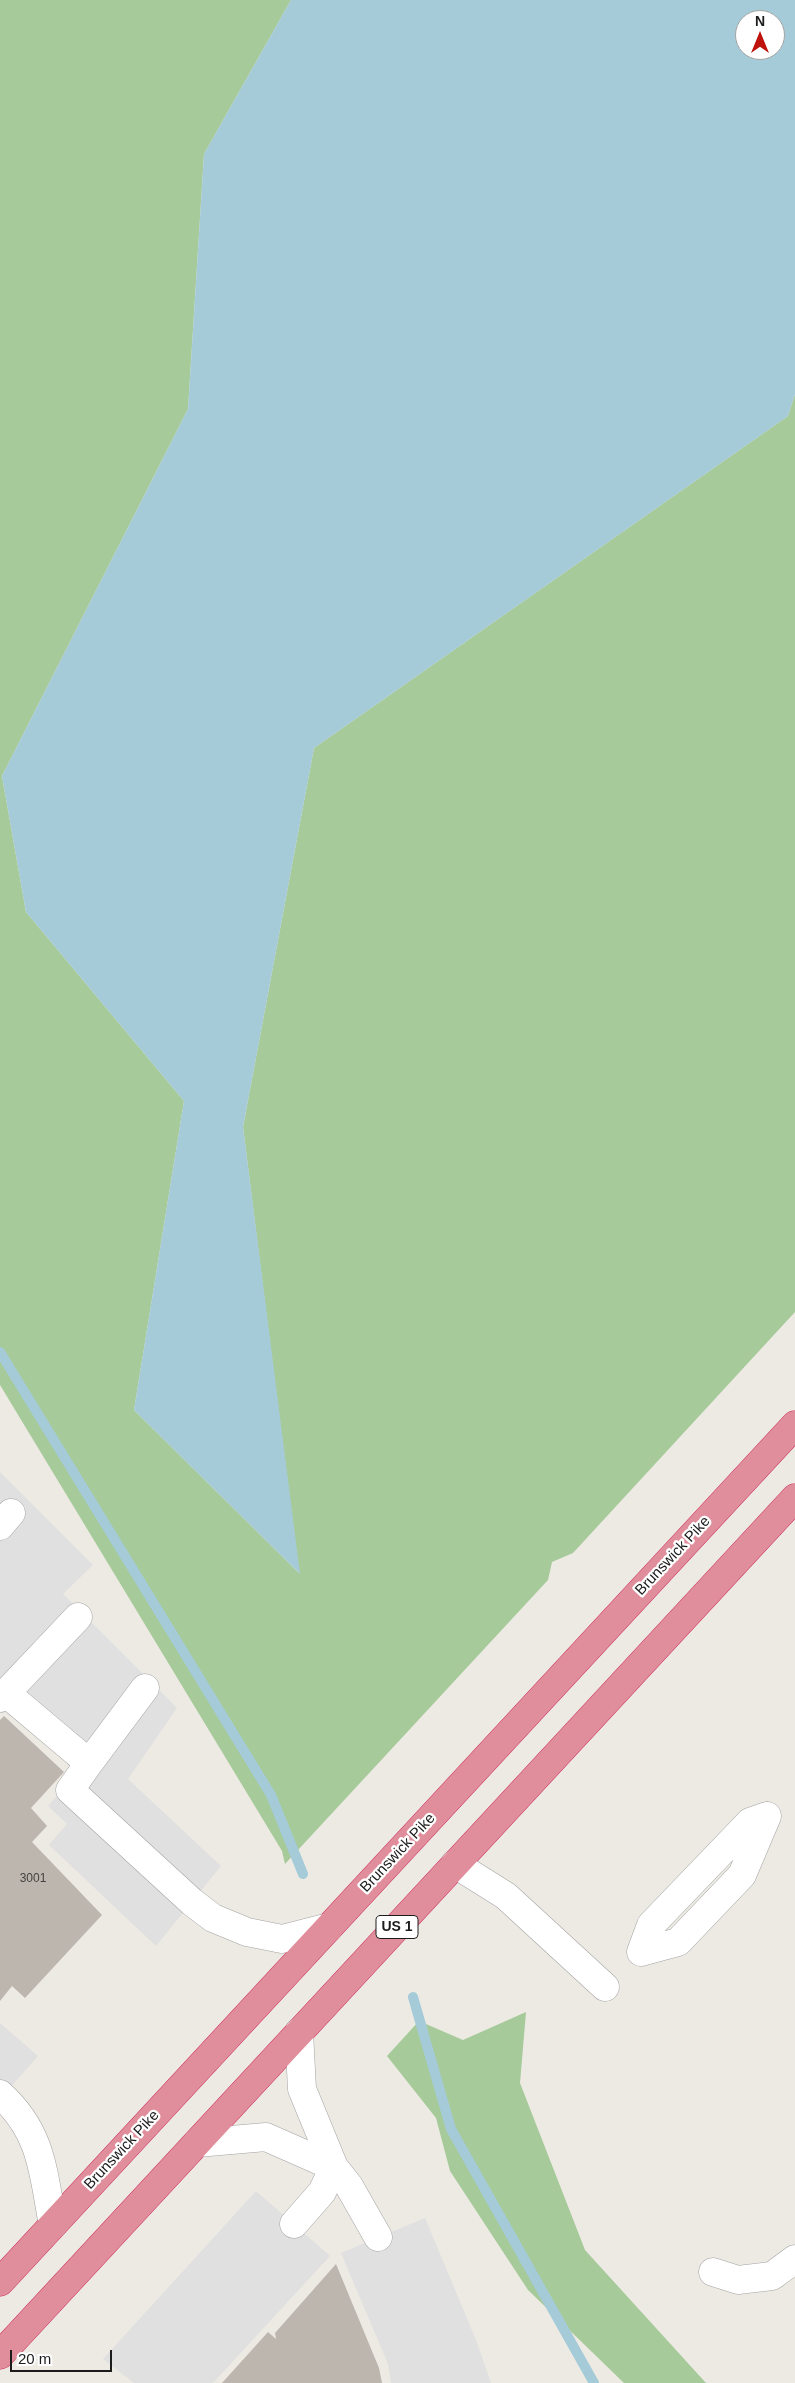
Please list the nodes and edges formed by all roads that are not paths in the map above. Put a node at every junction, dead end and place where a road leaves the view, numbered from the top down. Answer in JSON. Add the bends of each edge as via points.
{"nodes":[{"id":1,"x":795,"y":1425,"type":"edge"},
{"id":2,"x":795,"y":1498,"type":"edge"},
{"id":3,"x":78,"y":1618,"type":"dead end"},
{"id":4,"x":145,"y":1688,"type":"dead end"},
{"id":5,"x":3,"y":1696,"type":"edge"},
{"id":6,"x":89,"y":1763,"type":"junction"},
{"id":7,"x":455,"y":1864,"type":"junction"},
{"id":8,"x":329,"y":1927,"type":"junction"},
{"id":9,"x":641,"y":1952,"type":"joint"},
{"id":10,"x":605,"y":1987,"type":"dead end"},
{"id":11,"x":299,"y":2032,"type":"junction"},
{"id":12,"x":0,"y":2094,"type":"edge"},
{"id":13,"x":197,"y":2143,"type":"junction"},
{"id":14,"x":334,"y":2167,"type":"junction"},
{"id":15,"x":294,"y":2224,"type":"dead end"},
{"id":16,"x":53,"y":2226,"type":"junction"},
{"id":17,"x":378,"y":2237,"type":"dead end"},
{"id":18,"x":795,"y":2259,"type":"edge"},
{"id":19,"x":713,"y":2272,"type":"dead end"},
{"id":20,"x":2,"y":2278,"type":"edge"},
{"id":21,"x":0,"y":2355,"type":"edge"}],
"edges":[{"from":1,"to":8,"type":"highway","name":"Brunswick Pike"},
{"from":2,"to":7,"type":"highway","number":"US 1"},
{"from":3,"to":5,"type":"lane"},
{"from":4,"to":6,"type":"lane"},
{"from":5,"to":6,"type":"lane"},
{"from":6,"to":8,"type":"lane","via":[[70,1790],[204,1912],[247,1932],[282,1939]]},
{"from":7,"to":10,"type":"lane","via":[[506,1896]]},
{"from":7,"to":11,"type":"highway","number":"US 1"},
{"from":8,"to":16,"type":"highway","name":"Brunswick Pike"},
{"from":9,"to":9,"type":"lane","via":[[678,1942],[742,1875],[767,1816],[750,1822],[651,1925]]},
{"from":11,"to":13,"type":"highway","number":"US 1"},
{"from":11,"to":14,"type":"lane","via":[[302,2089]]},
{"from":12,"to":16,"type":"lane","via":[[26,2123],[39,2150]]},
{"from":13,"to":14,"type":"lane","via":[[266,2137]]},
{"from":13,"to":21,"type":"highway","number":"US 1"},
{"from":14,"to":15,"type":"lane","via":[[322,2192]]},
{"from":14,"to":17,"type":"lane","via":[[349,2186]]},
{"from":16,"to":20,"type":"highway","name":"Brunswick Pike"},
{"from":18,"to":19,"type":"lane","via":[[772,2276],[738,2280]]}]}
